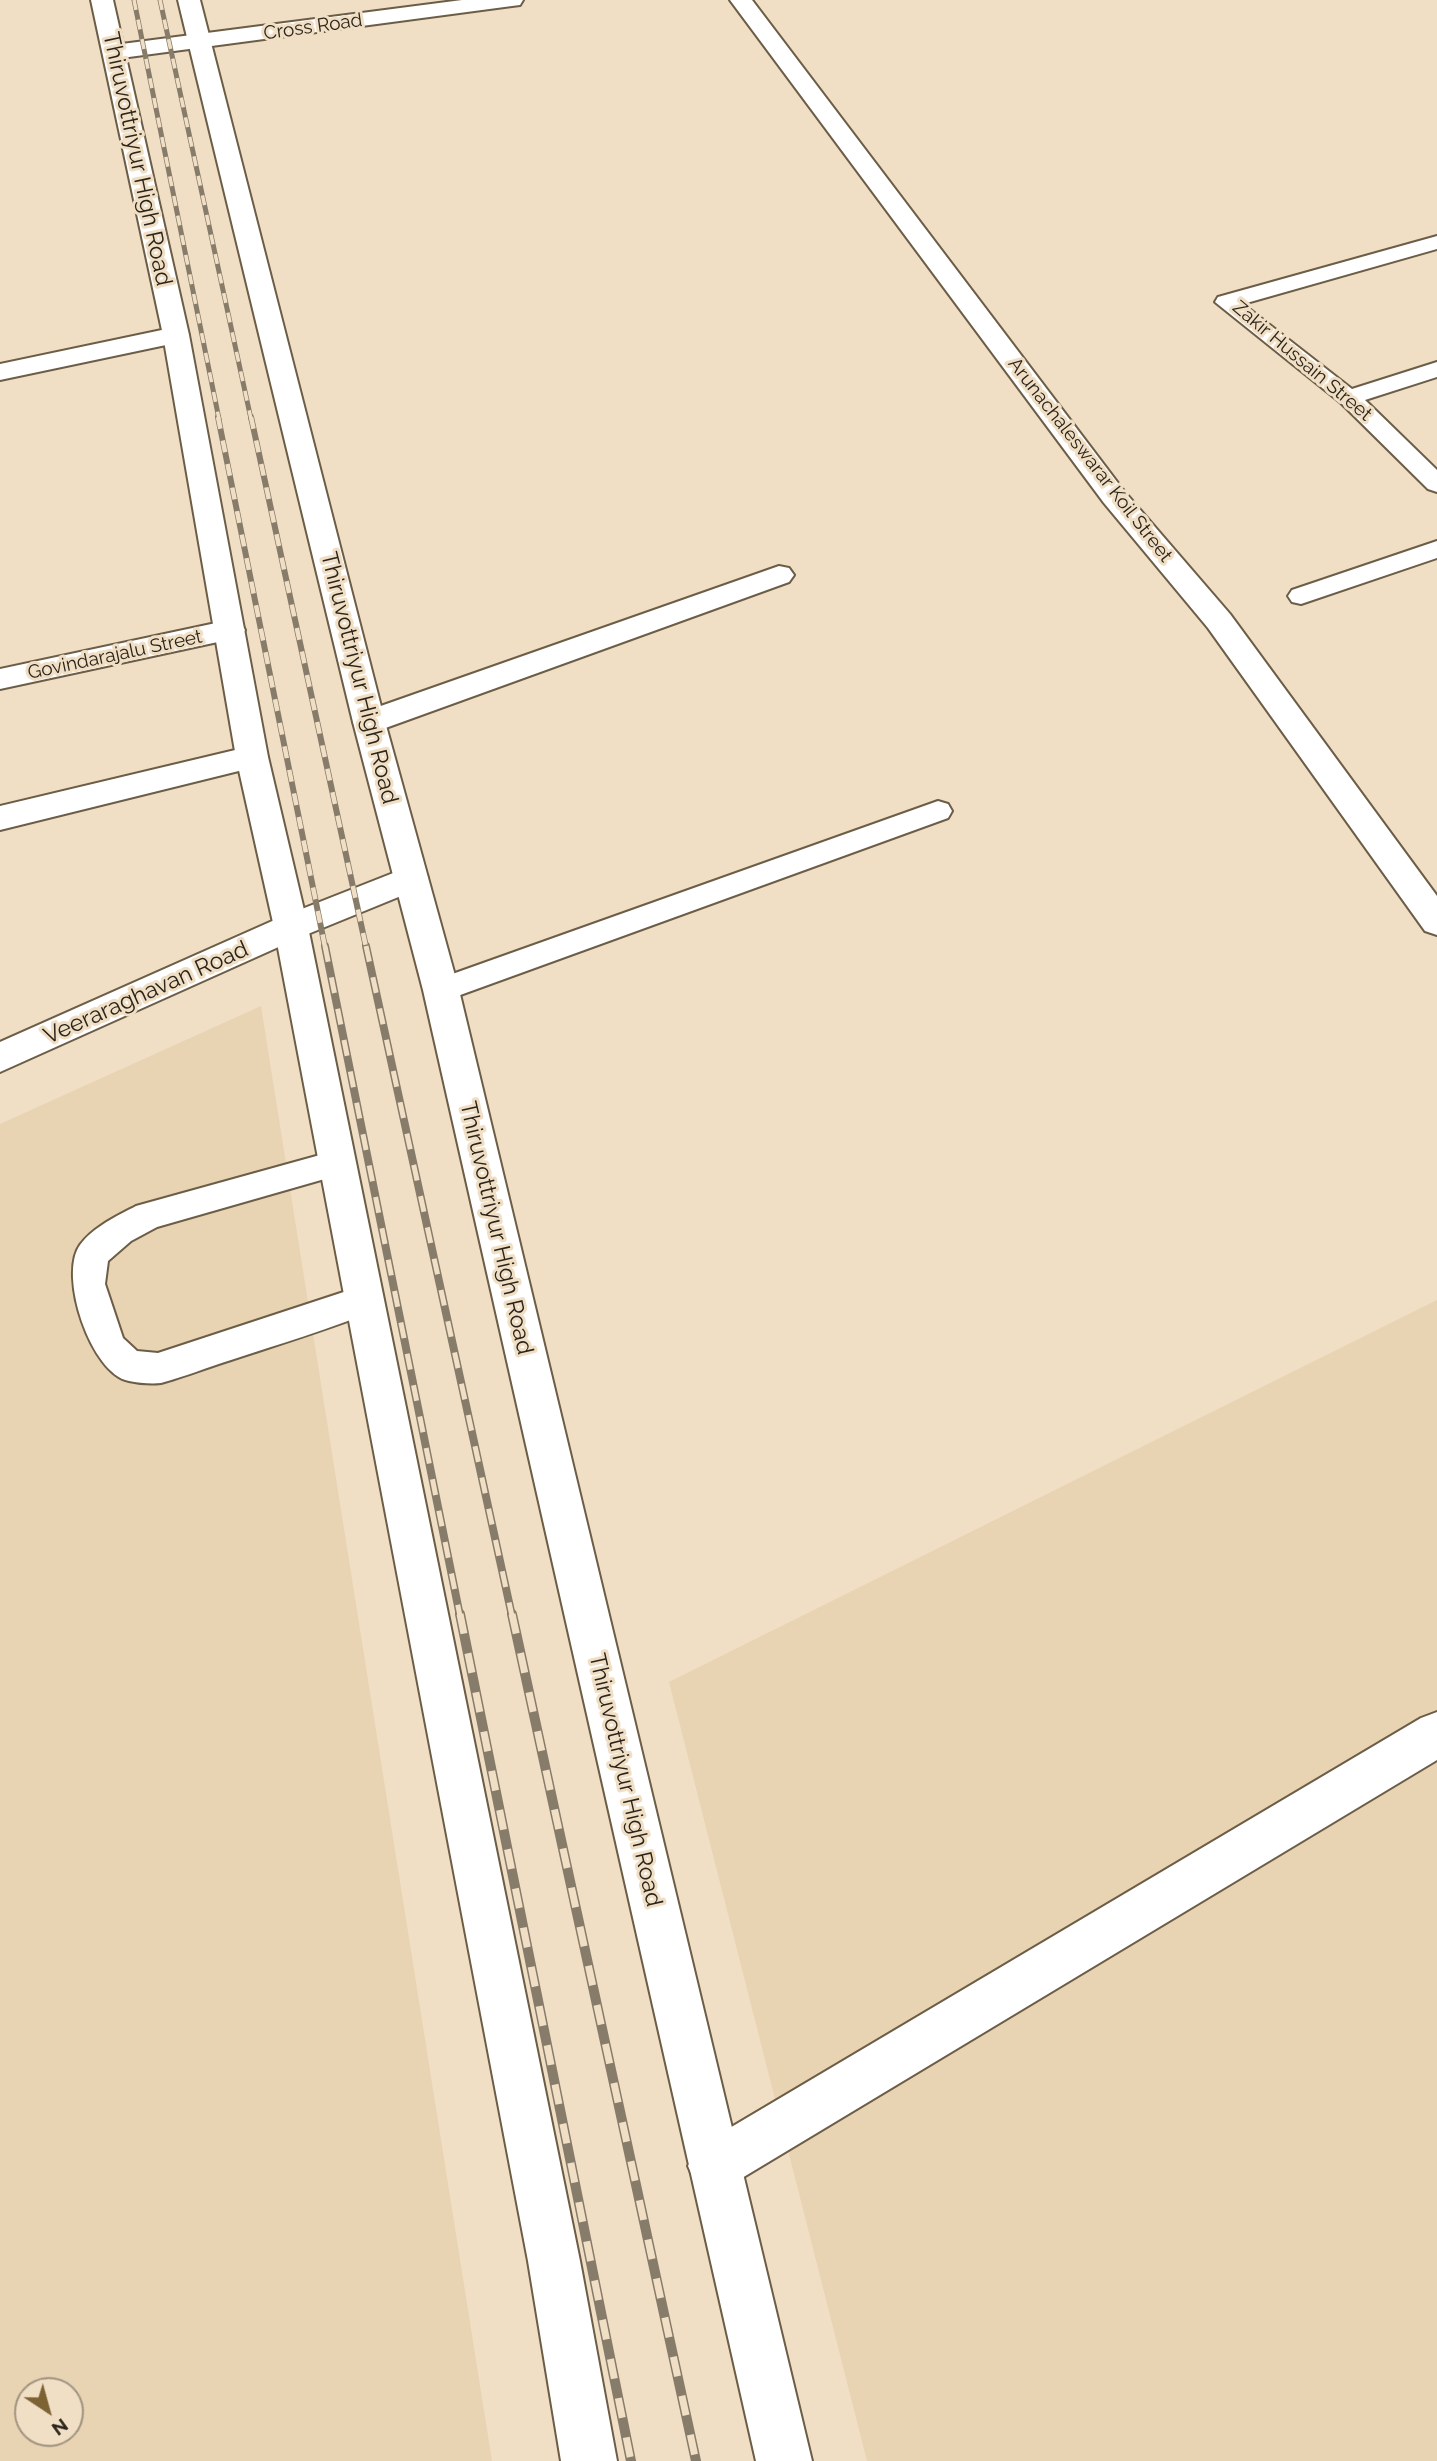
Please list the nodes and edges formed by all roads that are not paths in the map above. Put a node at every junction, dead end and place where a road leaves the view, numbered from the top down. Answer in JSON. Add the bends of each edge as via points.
{"nodes":[{"id":1,"x":103,"y":0,"type":"edge"},
{"id":2,"x":189,"y":0,"type":"edge"},
{"id":3,"x":512,"y":0,"type":"edge"},
{"id":4,"x":744,"y":1,"type":"edge"},
{"id":5,"x":201,"y":42,"type":"junction"},
{"id":6,"x":114,"y":52,"type":"junction"},
{"id":7,"x":1437,"y":243,"type":"edge"},
{"id":8,"x":176,"y":335,"type":"junction"},
{"id":9,"x":1437,"y":369,"type":"edge"},
{"id":10,"x":0,"y":372,"type":"edge"},
{"id":11,"x":1349,"y":398,"type":"junction"},
{"id":12,"x":1437,"y":484,"type":"edge"},
{"id":13,"x":1437,"y":549,"type":"edge"},
{"id":14,"x":779,"y":575,"type":"dead end"},
{"id":15,"x":1301,"y":596,"type":"dead end"},
{"id":16,"x":230,"y":630,"type":"junction"},
{"id":17,"x":0,"y":679,"type":"edge"},
{"id":18,"x":369,"y":722,"type":"junction"},
{"id":19,"x":252,"y":757,"type":"junction"},
{"id":20,"x":938,"y":811,"type":"dead end"},
{"id":21,"x":0,"y":818,"type":"edge"},
{"id":22,"x":411,"y":878,"type":"junction"},
{"id":23,"x":1437,"y":922,"type":"edge"},
{"id":24,"x":291,"y":927,"type":"junction"},
{"id":25,"x":441,"y":990,"type":"junction"},
{"id":26,"x":0,"y":1058,"type":"edge"},
{"id":27,"x":338,"y":1163,"type":"junction"},
{"id":28,"x":365,"y":1300,"type":"junction"},
{"id":29,"x":1437,"y":1734,"type":"edge"},
{"id":30,"x":714,"y":2166,"type":"junction"},
{"id":31,"x":589,"y":2461,"type":"edge"},
{"id":32,"x":784,"y":2461,"type":"edge"}],
"edges":[{"from":1,"to":6,"type":"main road","name":"Thiruvottriyur High Road"},
{"from":2,"to":5,"type":"main road","name":"Thiruvottriyur High Road"},
{"from":3,"to":5,"type":"main road","name":"Cross Road"},
{"from":4,"to":23,"type":"main road","name":"Arunachaleswarar Koil Street","via":[[1114,497],[1219,621]]},
{"from":5,"to":6,"type":"main road","name":"Cross Road"},
{"from":5,"to":18,"type":"main road","name":"Thiruvottriyur High Road"},
{"from":6,"to":8,"type":"main road","name":"Thiruvottriyur High Road"},
{"from":7,"to":11,"type":"lane","name":"Zakir Hussain Street","via":[[1226,302]]},
{"from":8,"to":10,"type":"main road"},
{"from":8,"to":16,"type":"main road","name":"Thiruvottriyur High Road"},
{"from":9,"to":11,"type":"lane"},
{"from":11,"to":12,"type":"lane","name":"Zakir Hussain Street"},
{"from":13,"to":15,"type":"lane"},
{"from":14,"to":18,"type":"main road"},
{"from":16,"to":17,"type":"main road","name":"Govindarajalu Street"},
{"from":16,"to":19,"type":"main road","name":"Thiruvottriyur High Road"},
{"from":18,"to":22,"type":"main road","name":"Thiruvottriyur High Road"},
{"from":19,"to":21,"type":"main road"},
{"from":19,"to":24,"type":"main road","name":"Thiruvottriyur High Road"},
{"from":20,"to":25,"type":"lane"},
{"from":22,"to":24,"type":"main road","name":"Veeraraghavan Road"},
{"from":22,"to":25,"type":"main road","name":"Thiruvottriyur High Road"},
{"from":24,"to":26,"type":"main road","name":"Veeraraghavan Road"},
{"from":24,"to":27,"type":"main road","name":"Thiruvottriyur High Road"},
{"from":25,"to":30,"type":"main road","name":"Thiruvottriyur High Road"},
{"from":27,"to":28,"type":"main road","name":"Thiruvottriyur High Road"},
{"from":27,"to":28,"type":"lane","via":[[148,1216],[119,1231],[92,1254],[88,1283],[109,1346],[128,1366],[158,1368]]},
{"from":28,"to":31,"type":"main road","name":"Thiruvottriyur High Road","via":[[554,2261]]},
{"from":29,"to":30,"type":"main road"},
{"from":30,"to":32,"type":"main road","name":"Thiruvottriyur High Road"}]}
